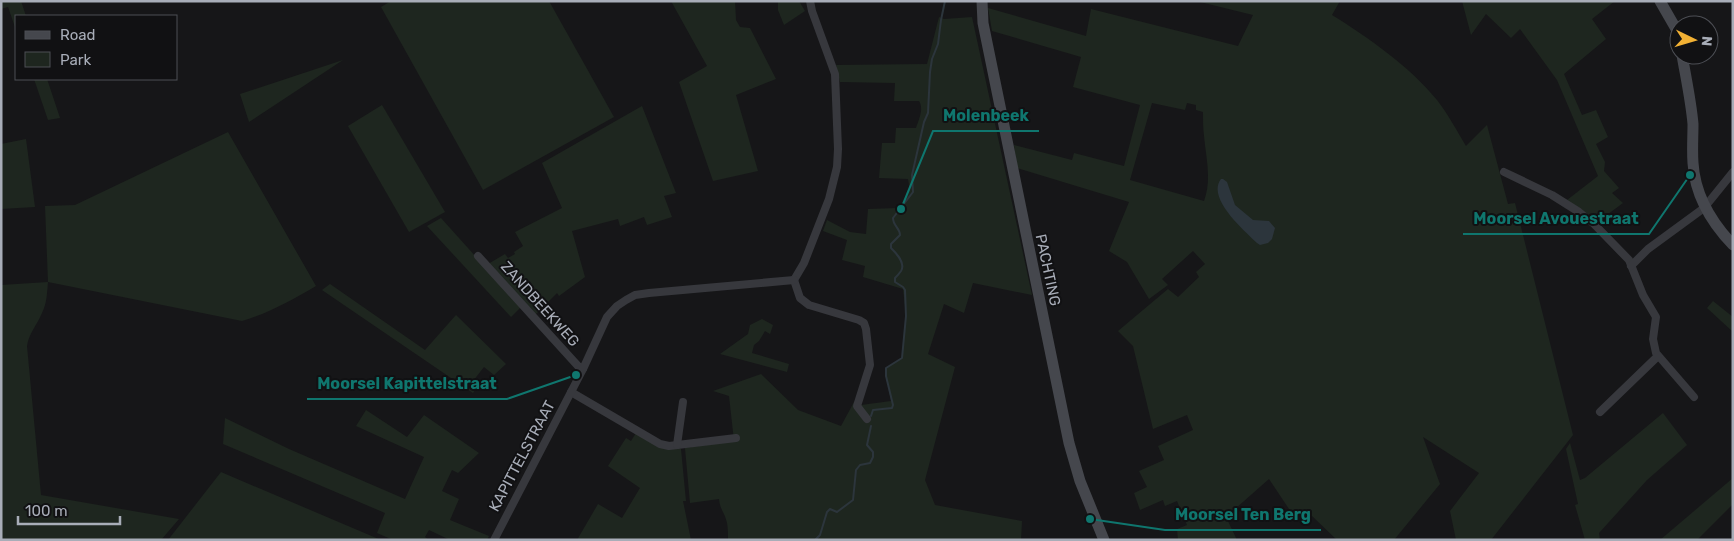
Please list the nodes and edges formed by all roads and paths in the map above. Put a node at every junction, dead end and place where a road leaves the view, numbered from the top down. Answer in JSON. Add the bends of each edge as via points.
{"nodes":[{"id":1,"x":810,"y":1,"type":"edge"},
{"id":2,"x":982,"y":1,"type":"edge"},
{"id":3,"x":1660,"y":1,"type":"edge"},
{"id":4,"x":1669,"y":17,"type":"edge"},
{"id":5,"x":1684,"y":65,"type":"edge"},
{"id":6,"x":1504,"y":172,"type":"dead end"},
{"id":7,"x":1733,"y":172,"type":"edge"},
{"id":8,"x":1704,"y":208,"type":"junction"},
{"id":9,"x":1733,"y":245,"type":"edge"},
{"id":10,"x":478,"y":256,"type":"dead end"},
{"id":11,"x":1631,"y":266,"type":"junction"},
{"id":12,"x":794,"y":280,"type":"junction"},
{"id":13,"x":1658,"y":356,"type":"junction"},
{"id":14,"x":583,"y":369,"type":"junction"},
{"id":15,"x":571,"y":392,"type":"junction"},
{"id":16,"x":1694,"y":397,"type":"dead end"},
{"id":17,"x":683,"y":402,"type":"dead end"},
{"id":18,"x":1600,"y":412,"type":"dead end"},
{"id":19,"x":867,"y":419,"type":"dead end"},
{"id":20,"x":736,"y":438,"type":"dead end"},
{"id":21,"x":677,"y":446,"type":"junction"},
{"id":22,"x":494,"y":540,"type":"edge"},
{"id":23,"x":1104,"y":540,"type":"edge"}],
"edges":[{"from":1,"to":12,"type":"street","via":[[835,74],[837,168],[827,205]]},
{"from":2,"to":23,"type":"main road","name":"PACHTING","via":[[983,23],[1069,443],[1080,481]]},
{"from":3,"to":4,"type":"main road"},
{"from":5,"to":8,"type":"main road","via":[[1693,123],[1693,164]]},
{"from":6,"to":11,"type":"street","via":[[1579,212],[1608,238]]},
{"from":7,"to":8,"type":"street"},
{"from":8,"to":9,"type":"main road"},
{"from":8,"to":11,"type":"street","via":[[1648,249]]},
{"from":10,"to":14,"type":"street","name":"ZANDBEEKWEG"},
{"from":11,"to":13,"type":"street","via":[[1656,317],[1653,339]]},
{"from":12,"to":14,"type":"street","name":"KAPITTELSTRAAT","via":[[635,295],[607,317]]},
{"from":12,"to":19,"type":"street","via":[[800,298],[809,305],[864,323],[870,365],[857,406]]},
{"from":13,"to":16,"type":"street"},
{"from":13,"to":18,"type":"street"},
{"from":14,"to":15,"type":"street","name":"KAPITTELSTRAAT"},
{"from":15,"to":21,"type":"street","via":[[660,444]]},
{"from":15,"to":22,"type":"street","name":"KAPITTELSTRAAT"},
{"from":17,"to":21,"type":"street"},
{"from":20,"to":21,"type":"street"}]}
